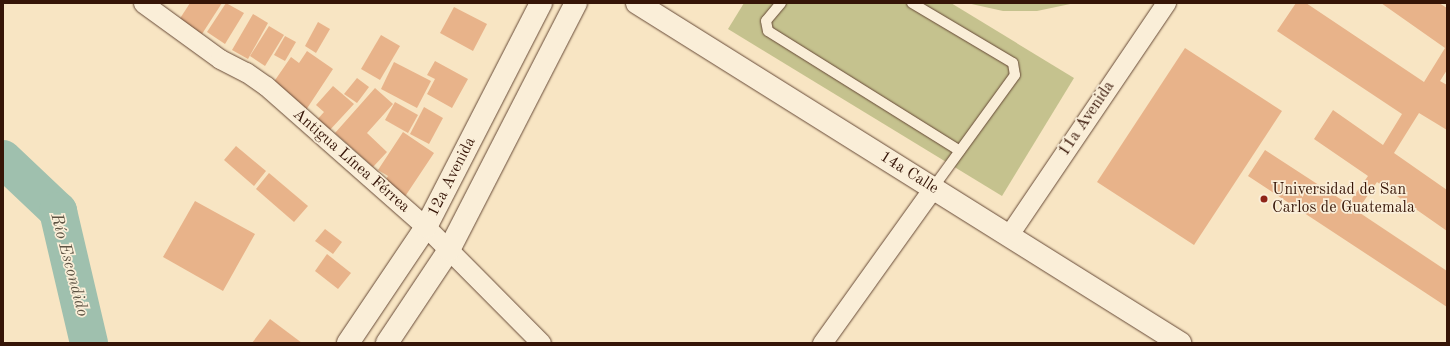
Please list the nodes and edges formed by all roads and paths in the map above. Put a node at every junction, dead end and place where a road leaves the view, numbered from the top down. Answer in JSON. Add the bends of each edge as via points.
{"nodes":[{"id":1,"x":143,"y":3,"type":"edge"},
{"id":2,"x":541,"y":3,"type":"edge"},
{"id":3,"x":576,"y":3,"type":"edge"},
{"id":4,"x":637,"y":3,"type":"edge"},
{"id":5,"x":782,"y":3,"type":"edge"},
{"id":6,"x":912,"y":3,"type":"edge"},
{"id":7,"x":1166,"y":3,"type":"edge"},
{"id":8,"x":960,"y":151,"type":"junction"},
{"id":9,"x":933,"y":188,"type":"junction"},
{"id":10,"x":426,"y":227,"type":"junction"},
{"id":11,"x":1008,"y":236,"type":"junction"},
{"id":12,"x":449,"y":250,"type":"junction"},
{"id":13,"x":348,"y":343,"type":"edge"},
{"id":14,"x":387,"y":343,"type":"edge"},
{"id":15,"x":541,"y":343,"type":"edge"},
{"id":16,"x":822,"y":343,"type":"edge"},
{"id":17,"x":1180,"y":343,"type":"edge"}],
"edges":[{"from":1,"to":10,"type":"street","name":"Antigua Línea Férrea","via":[[220,59],[266,86]]},
{"from":2,"to":10,"type":"main road","name":"12a Avenida"},
{"from":3,"to":12,"type":"main road","name":"12a Avenida"},
{"from":4,"to":9,"type":"main road","name":"14a Calle"},
{"from":5,"to":8,"type":"lane","via":[[766,21],[768,31]]},
{"from":6,"to":8,"type":"lane","via":[[1013,63],[1015,75]]},
{"from":7,"to":11,"type":"street","name":"11a Avenida"},
{"from":8,"to":9,"type":"lane"},
{"from":9,"to":11,"type":"main road","name":"14a Calle"},
{"from":9,"to":16,"type":"street"},
{"from":10,"to":12,"type":"street","name":"Antigua Línea Férrea"},
{"from":10,"to":13,"type":"main road","name":"12a Avenida"},
{"from":11,"to":17,"type":"main road","name":"14a Calle"},
{"from":12,"to":14,"type":"main road","name":"12a Avenida"},
{"from":12,"to":15,"type":"street","name":"Antigua Línea Férrea"}]}
